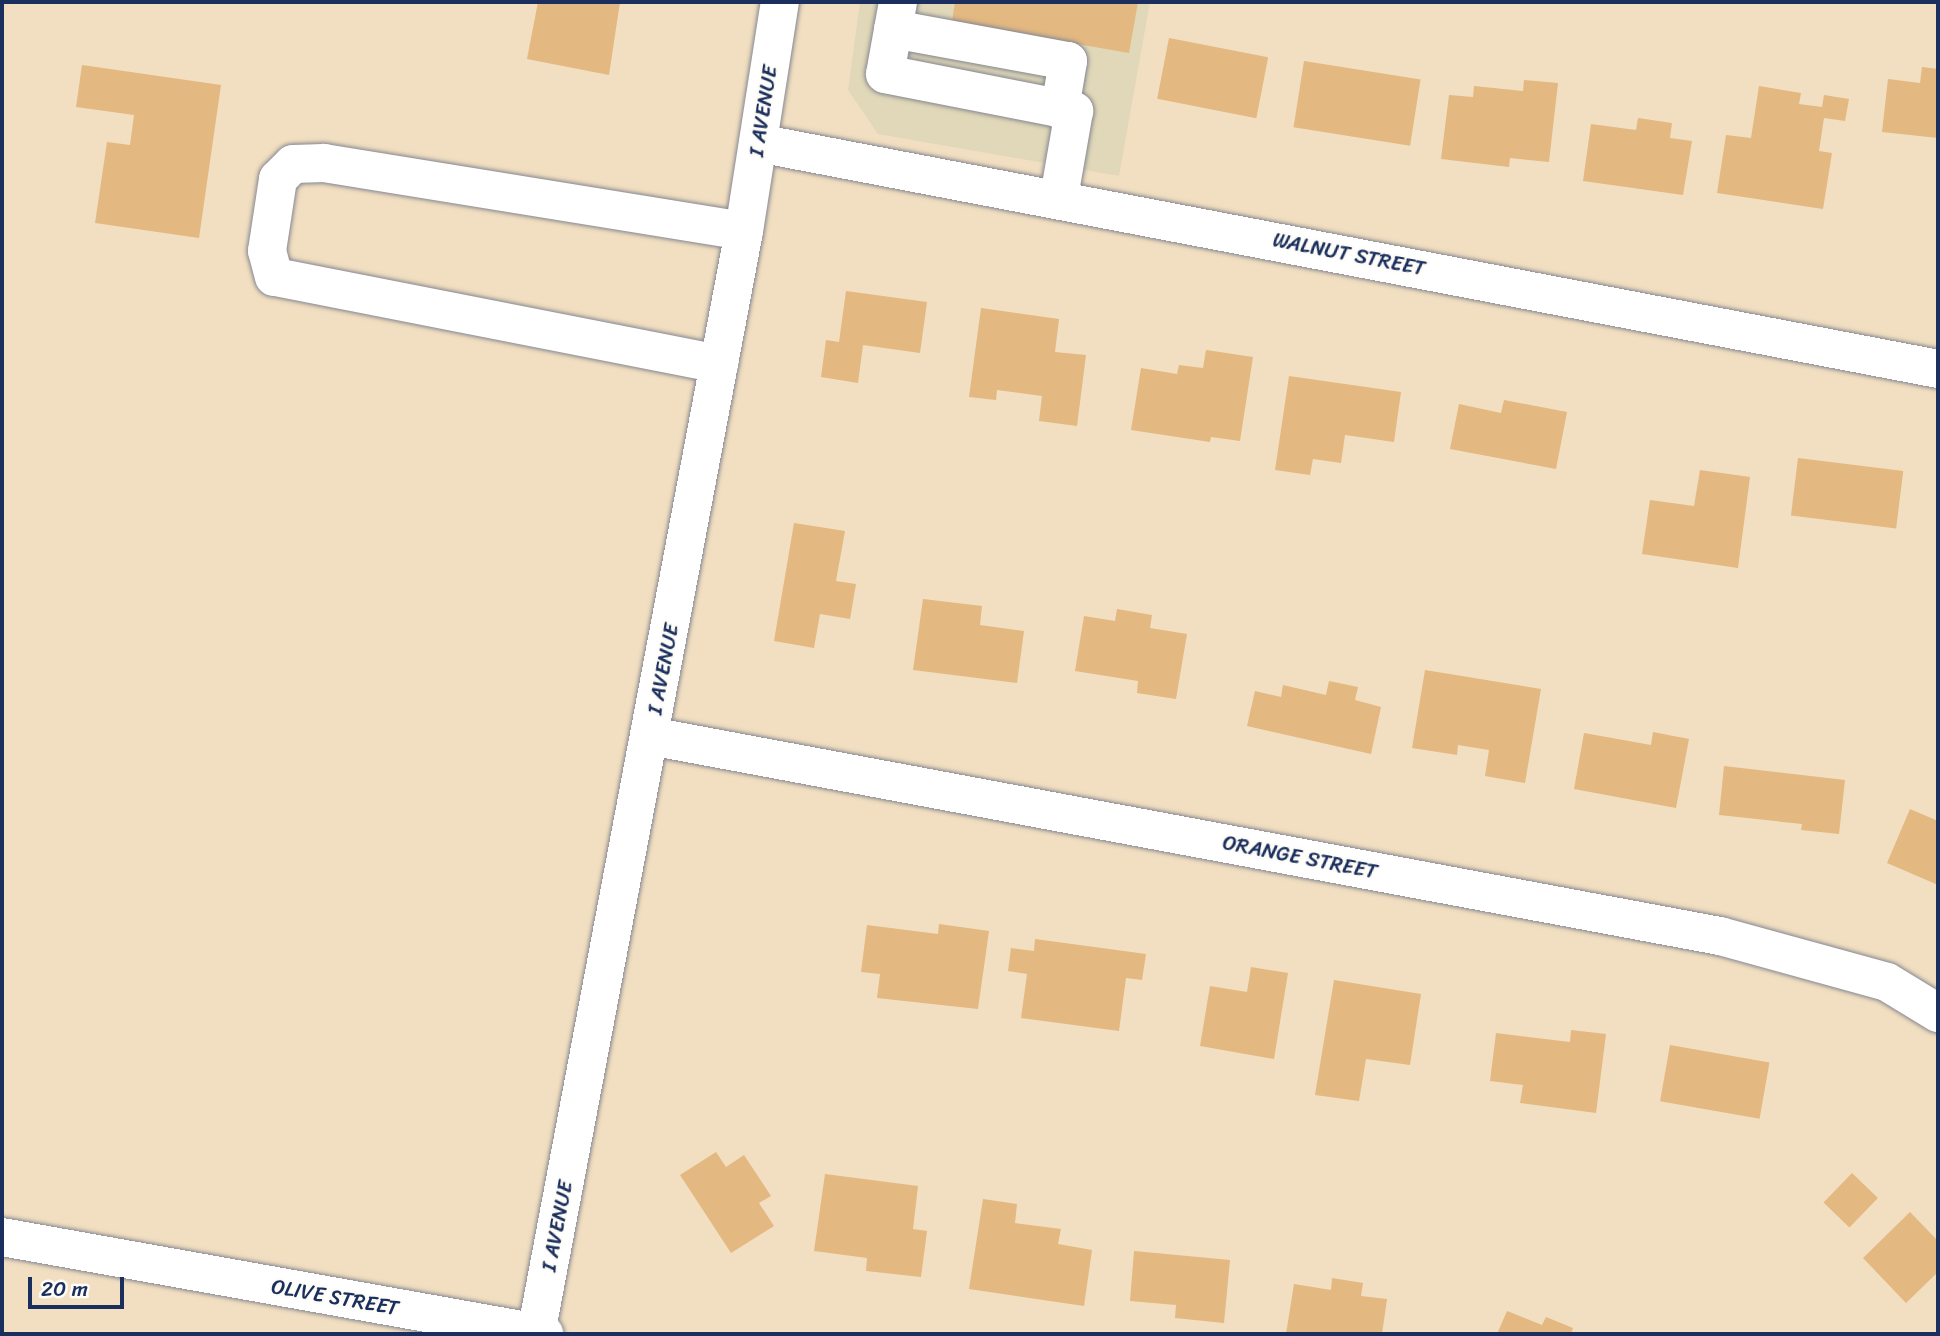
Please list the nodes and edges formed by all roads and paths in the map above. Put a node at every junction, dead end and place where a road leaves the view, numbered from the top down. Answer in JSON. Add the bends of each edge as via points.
{"nodes":[{"id":1,"x":780,"y":2,"type":"edge"},
{"id":2,"x":896,"y":15,"type":"edge"},
{"id":3,"x":758,"y":143,"type":"junction"},
{"id":4,"x":1059,"y":197,"type":"junction"},
{"id":5,"x":744,"y":231,"type":"junction"},
{"id":6,"x":719,"y":364,"type":"junction"},
{"id":7,"x":1938,"y":369,"type":"edge"},
{"id":8,"x":650,"y":736,"type":"junction"},
{"id":9,"x":1938,"y":1013,"type":"edge"},
{"id":10,"x":2,"y":1237,"type":"edge"},
{"id":11,"x":538,"y":1334,"type":"edge"}],
"edges":[{"from":1,"to":3,"type":"street","name":"I AVENUE"},
{"from":2,"to":4,"type":"street","via":[[885,74],[1074,111]]},
{"from":3,"to":4,"type":"street","name":"WALNUT STREET"},
{"from":3,"to":5,"type":"street","name":"I AVENUE"},
{"from":4,"to":7,"type":"street","name":"WALNUT STREET"},
{"from":5,"to":6,"type":"street","name":"I AVENUE"},
{"from":5,"to":6,"type":"street","via":[[324,163],[293,164],[278,179],[267,251],[274,277]]},
{"from":6,"to":8,"type":"street","name":"I AVENUE"},
{"from":8,"to":9,"type":"street","name":"ORANGE STREET","via":[[1720,936],[1887,982]]},
{"from":8,"to":11,"type":"street","name":"I AVENUE"},
{"from":10,"to":11,"type":"street","name":"OLIVE STREET"}]}
